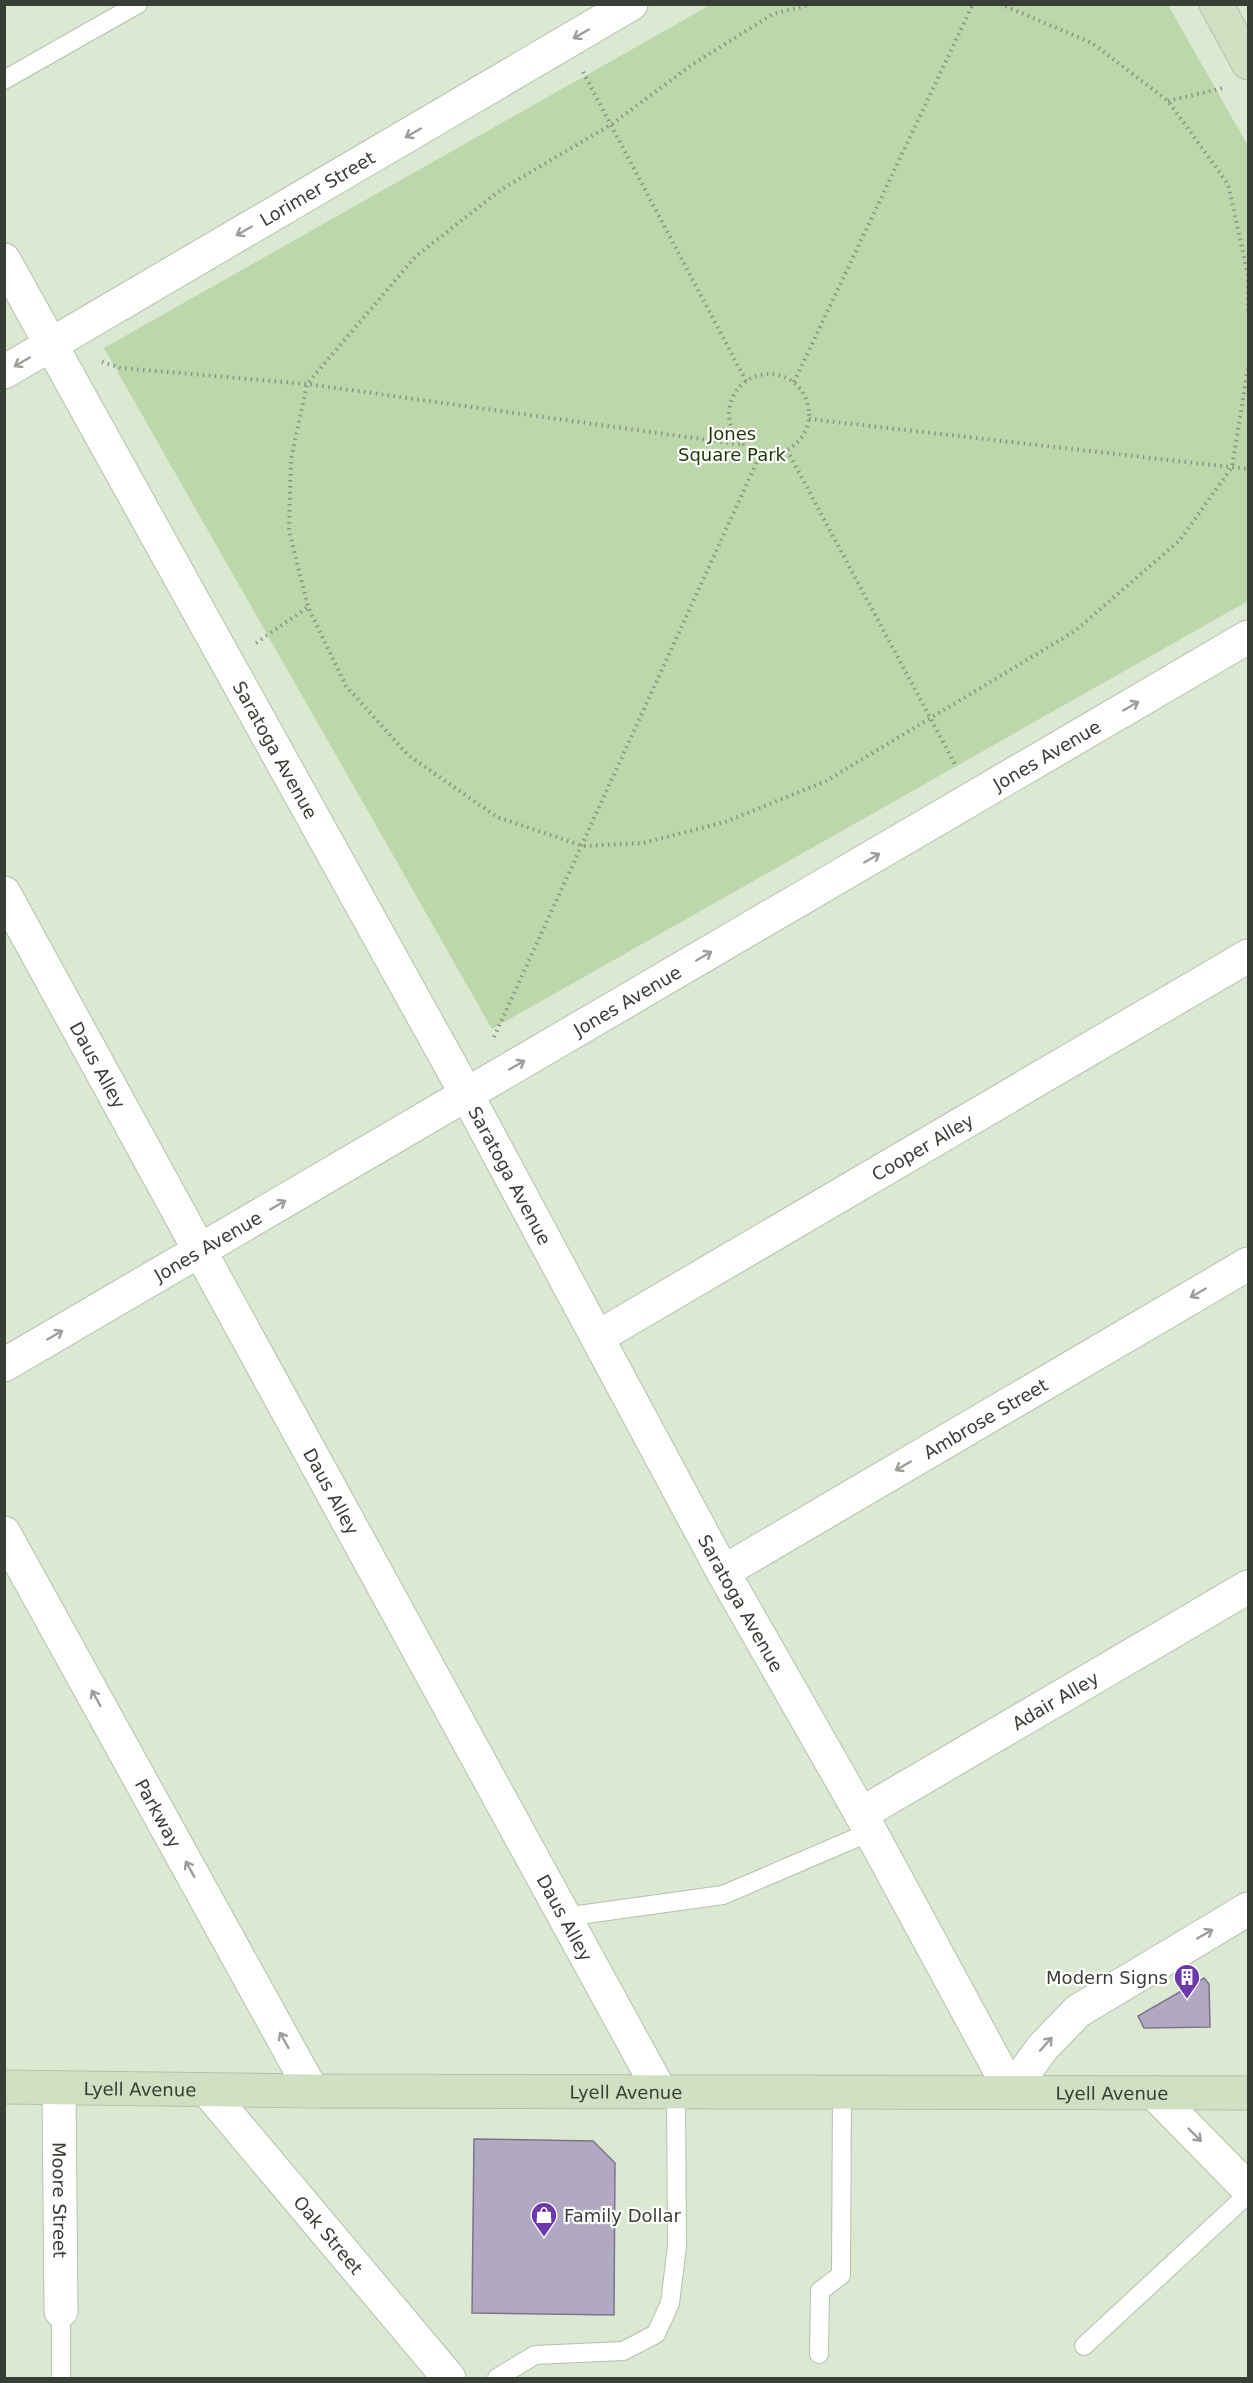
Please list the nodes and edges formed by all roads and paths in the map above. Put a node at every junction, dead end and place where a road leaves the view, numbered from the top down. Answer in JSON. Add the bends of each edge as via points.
{"nodes":[{"id":1,"x":138,"y":4,"type":"edge"},
{"id":2,"x":631,"y":4,"type":"edge"},
{"id":3,"x":812,"y":4,"type":"edge"},
{"id":4,"x":973,"y":4,"type":"edge"},
{"id":5,"x":1000,"y":4,"type":"edge"},
{"id":6,"x":1216,"y":4,"type":"edge"},
{"id":7,"x":567,"y":42,"type":"junction"},
{"id":8,"x":1248,"y":63,"type":"edge"},
{"id":9,"x":4,"y":80,"type":"edge"},
{"id":10,"x":1226,"y":87,"type":"dead end"},
{"id":11,"x":1168,"y":100,"type":"junction"},
{"id":12,"x":612,"y":124,"type":"junction"},
{"id":13,"x":4,"y":260,"type":"edge"},
{"id":14,"x":1248,"y":311,"type":"edge"},
{"id":15,"x":50,"y":345,"type":"junction"},
{"id":16,"x":101,"y":361,"type":"dead end"},
{"id":17,"x":1248,"y":368,"type":"edge"},
{"id":18,"x":4,"y":372,"type":"edge"},
{"id":19,"x":746,"y":381,"type":"junction"},
{"id":20,"x":794,"y":382,"type":"junction"},
{"id":21,"x":308,"y":384,"type":"junction"},
{"id":22,"x":809,"y":418,"type":"junction"},
{"id":23,"x":744,"y":445,"type":"junction"},
{"id":24,"x":787,"y":450,"type":"junction"},
{"id":25,"x":761,"y":453,"type":"junction"},
{"id":26,"x":1232,"y":467,"type":"junction"},
{"id":27,"x":1248,"y":469,"type":"edge"},
{"id":28,"x":308,"y":607,"type":"junction"},
{"id":29,"x":1248,"y":637,"type":"edge"},
{"id":30,"x":228,"y":663,"type":"junction"},
{"id":31,"x":930,"y":719,"type":"junction"},
{"id":32,"x":973,"y":799,"type":"junction"},
{"id":33,"x":583,"y":846,"type":"junction"},
{"id":34,"x":4,"y":893,"type":"edge"},
{"id":35,"x":1248,"y":956,"type":"edge"},
{"id":36,"x":492,"y":1041,"type":"dead end"},
{"id":37,"x":466,"y":1095,"type":"junction"},
{"id":38,"x":199,"y":1251,"type":"junction"},
{"id":39,"x":1248,"y":1264,"type":"edge"},
{"id":40,"x":598,"y":1337,"type":"junction"},
{"id":41,"x":4,"y":1365,"type":"edge"},
{"id":42,"x":4,"y":1533,"type":"edge"},
{"id":43,"x":723,"y":1572,"type":"junction"},
{"id":44,"x":1248,"y":1587,"type":"edge"},
{"id":45,"x":865,"y":1823,"type":"junction"},
{"id":46,"x":1248,"y":1909,"type":"edge"},
{"id":47,"x":564,"y":1917,"type":"junction"},
{"id":48,"x":4,"y":2087,"type":"edge"},
{"id":49,"x":59,"y":2089,"type":"junction"},
{"id":50,"x":207,"y":2091,"type":"junction"},
{"id":51,"x":312,"y":2091,"type":"junction"},
{"id":52,"x":668,"y":2091,"type":"junction"},
{"id":53,"x":842,"y":2091,"type":"junction"},
{"id":54,"x":1011,"y":2091,"type":"junction"},
{"id":55,"x":1154,"y":2093,"type":"junction"},
{"id":56,"x":1248,"y":2093,"type":"edge"},
{"id":57,"x":1248,"y":2189,"type":"edge"},
{"id":58,"x":1248,"y":2194,"type":"edge"},
{"id":59,"x":61,"y":2312,"type":"joint"},
{"id":60,"x":1084,"y":2346,"type":"dead end"},
{"id":61,"x":819,"y":2354,"type":"dead end"},
{"id":62,"x":444,"y":2377,"type":"edge"},
{"id":63,"x":61,"y":2379,"type":"edge"},
{"id":64,"x":497,"y":2379,"type":"edge"}],
"edges":[{"from":1,"to":9,"type":"lane"},
{"from":2,"to":7,"type":"street","name":"Lorimer Street","one_way":true},
{"from":3,"to":12,"type":"path","via":[[773,14],[693,64]]},
{"from":4,"to":20,"type":"path"},
{"from":5,"to":11,"type":"path","via":[[1092,43]]},
{"from":6,"to":8,"type":"main road"},
{"from":7,"to":12,"type":"path"},
{"from":7,"to":15,"type":"street","name":"Lorimer Street","one_way":true},
{"from":10,"to":11,"type":"path"},
{"from":11,"to":14,"type":"path","via":[[1228,184],[1248,275]]},
{"from":12,"to":19,"type":"path"},
{"from":12,"to":21,"type":"path","via":[[502,189],[416,256]]},
{"from":13,"to":15,"type":"street","name":"Saratoga Avenue"},
{"from":15,"to":18,"type":"street","name":"Lorimer Street","one_way":true},
{"from":15,"to":30,"type":"street","name":"Saratoga Avenue"},
{"from":16,"to":21,"type":"path","via":[[121,368]]},
{"from":17,"to":26,"type":"path"},
{"from":19,"to":20,"type":"path","via":[[770,373]]},
{"from":19,"to":23,"type":"path","via":[[736,390],[728,414],[735,435]]},
{"from":20,"to":22,"type":"path","via":[[809,405]]},
{"from":21,"to":23,"type":"path"},
{"from":21,"to":28,"type":"path","via":[[291,459],[289,530]]},
{"from":22,"to":24,"type":"path","via":[[805,432]]},
{"from":22,"to":26,"type":"path"},
{"from":23,"to":25,"type":"path"},
{"from":24,"to":25,"type":"path"},
{"from":24,"to":31,"type":"path"},
{"from":25,"to":33,"type":"path"},
{"from":26,"to":27,"type":"path"},
{"from":26,"to":31,"type":"path","via":[[1180,540],[1075,631]]},
{"from":28,"to":30,"type":"path"},
{"from":28,"to":33,"type":"path","via":[[346,686],[408,755],[497,817]]},
{"from":32,"to":29,"type":"street","name":"Jones Avenue","one_way":true},
{"from":30,"to":37,"type":"street","name":"Saratoga Avenue"},
{"from":31,"to":32,"type":"path"},
{"from":31,"to":33,"type":"path","via":[[826,781],[725,822],[644,843]]},
{"from":37,"to":32,"type":"street","name":"Jones Avenue","one_way":true},
{"from":33,"to":36,"type":"path"},
{"from":34,"to":38,"type":"street","name":"Daus Alley"},
{"from":35,"to":40,"type":"street","name":"Cooper Alley"},
{"from":38,"to":37,"type":"street","name":"Jones Avenue","one_way":true},
{"from":37,"to":40,"type":"street","name":"Saratoga Avenue"},
{"from":41,"to":38,"type":"street","name":"Jones Avenue","one_way":true},
{"from":38,"to":47,"type":"street","name":"Daus Alley"},
{"from":39,"to":43,"type":"street","name":"Ambrose Street","one_way":true},
{"from":40,"to":43,"type":"street","name":"Saratoga Avenue"},
{"from":51,"to":42,"type":"street","name":"Parkway","one_way":true},
{"from":43,"to":45,"type":"street","name":"Saratoga Avenue"},
{"from":44,"to":45,"type":"street","name":"Adair Alley"},
{"from":45,"to":47,"type":"lane","via":[[723,1894]]},
{"from":45,"to":54,"type":"street","name":"Saratoga Avenue"},
{"from":54,"to":46,"type":"street","one_way":true,"via":[[1043,2047],[1078,2011]]},
{"from":47,"to":52,"type":"street","name":"Daus Alley"},
{"from":48,"to":49,"type":"main road","name":"Lyell Avenue"},
{"from":49,"to":50,"type":"main road","name":"Lyell Avenue"},
{"from":49,"to":59,"type":"street","name":"Moore Street"},
{"from":50,"to":51,"type":"main road","name":"Lyell Avenue"},
{"from":50,"to":62,"type":"street","name":"Oak Street"},
{"from":51,"to":52,"type":"main road","name":"Lyell Avenue"},
{"from":52,"to":53,"type":"main road","name":"Lyell Avenue"},
{"from":52,"to":64,"type":"lane","via":[[676,2246],[670,2303],[656,2334],[623,2350],[535,2355]]},
{"from":53,"to":54,"type":"main road","name":"Lyell Avenue"},
{"from":53,"to":61,"type":"lane","via":[[841,2275],[819,2291]]},
{"from":54,"to":55,"type":"main road","name":"Lyell Avenue"},
{"from":55,"to":56,"type":"main road","name":"Lyell Avenue"},
{"from":55,"to":57,"type":"street","one_way":true},
{"from":58,"to":60,"type":"lane"},
{"from":59,"to":63,"type":"lane"}]}
